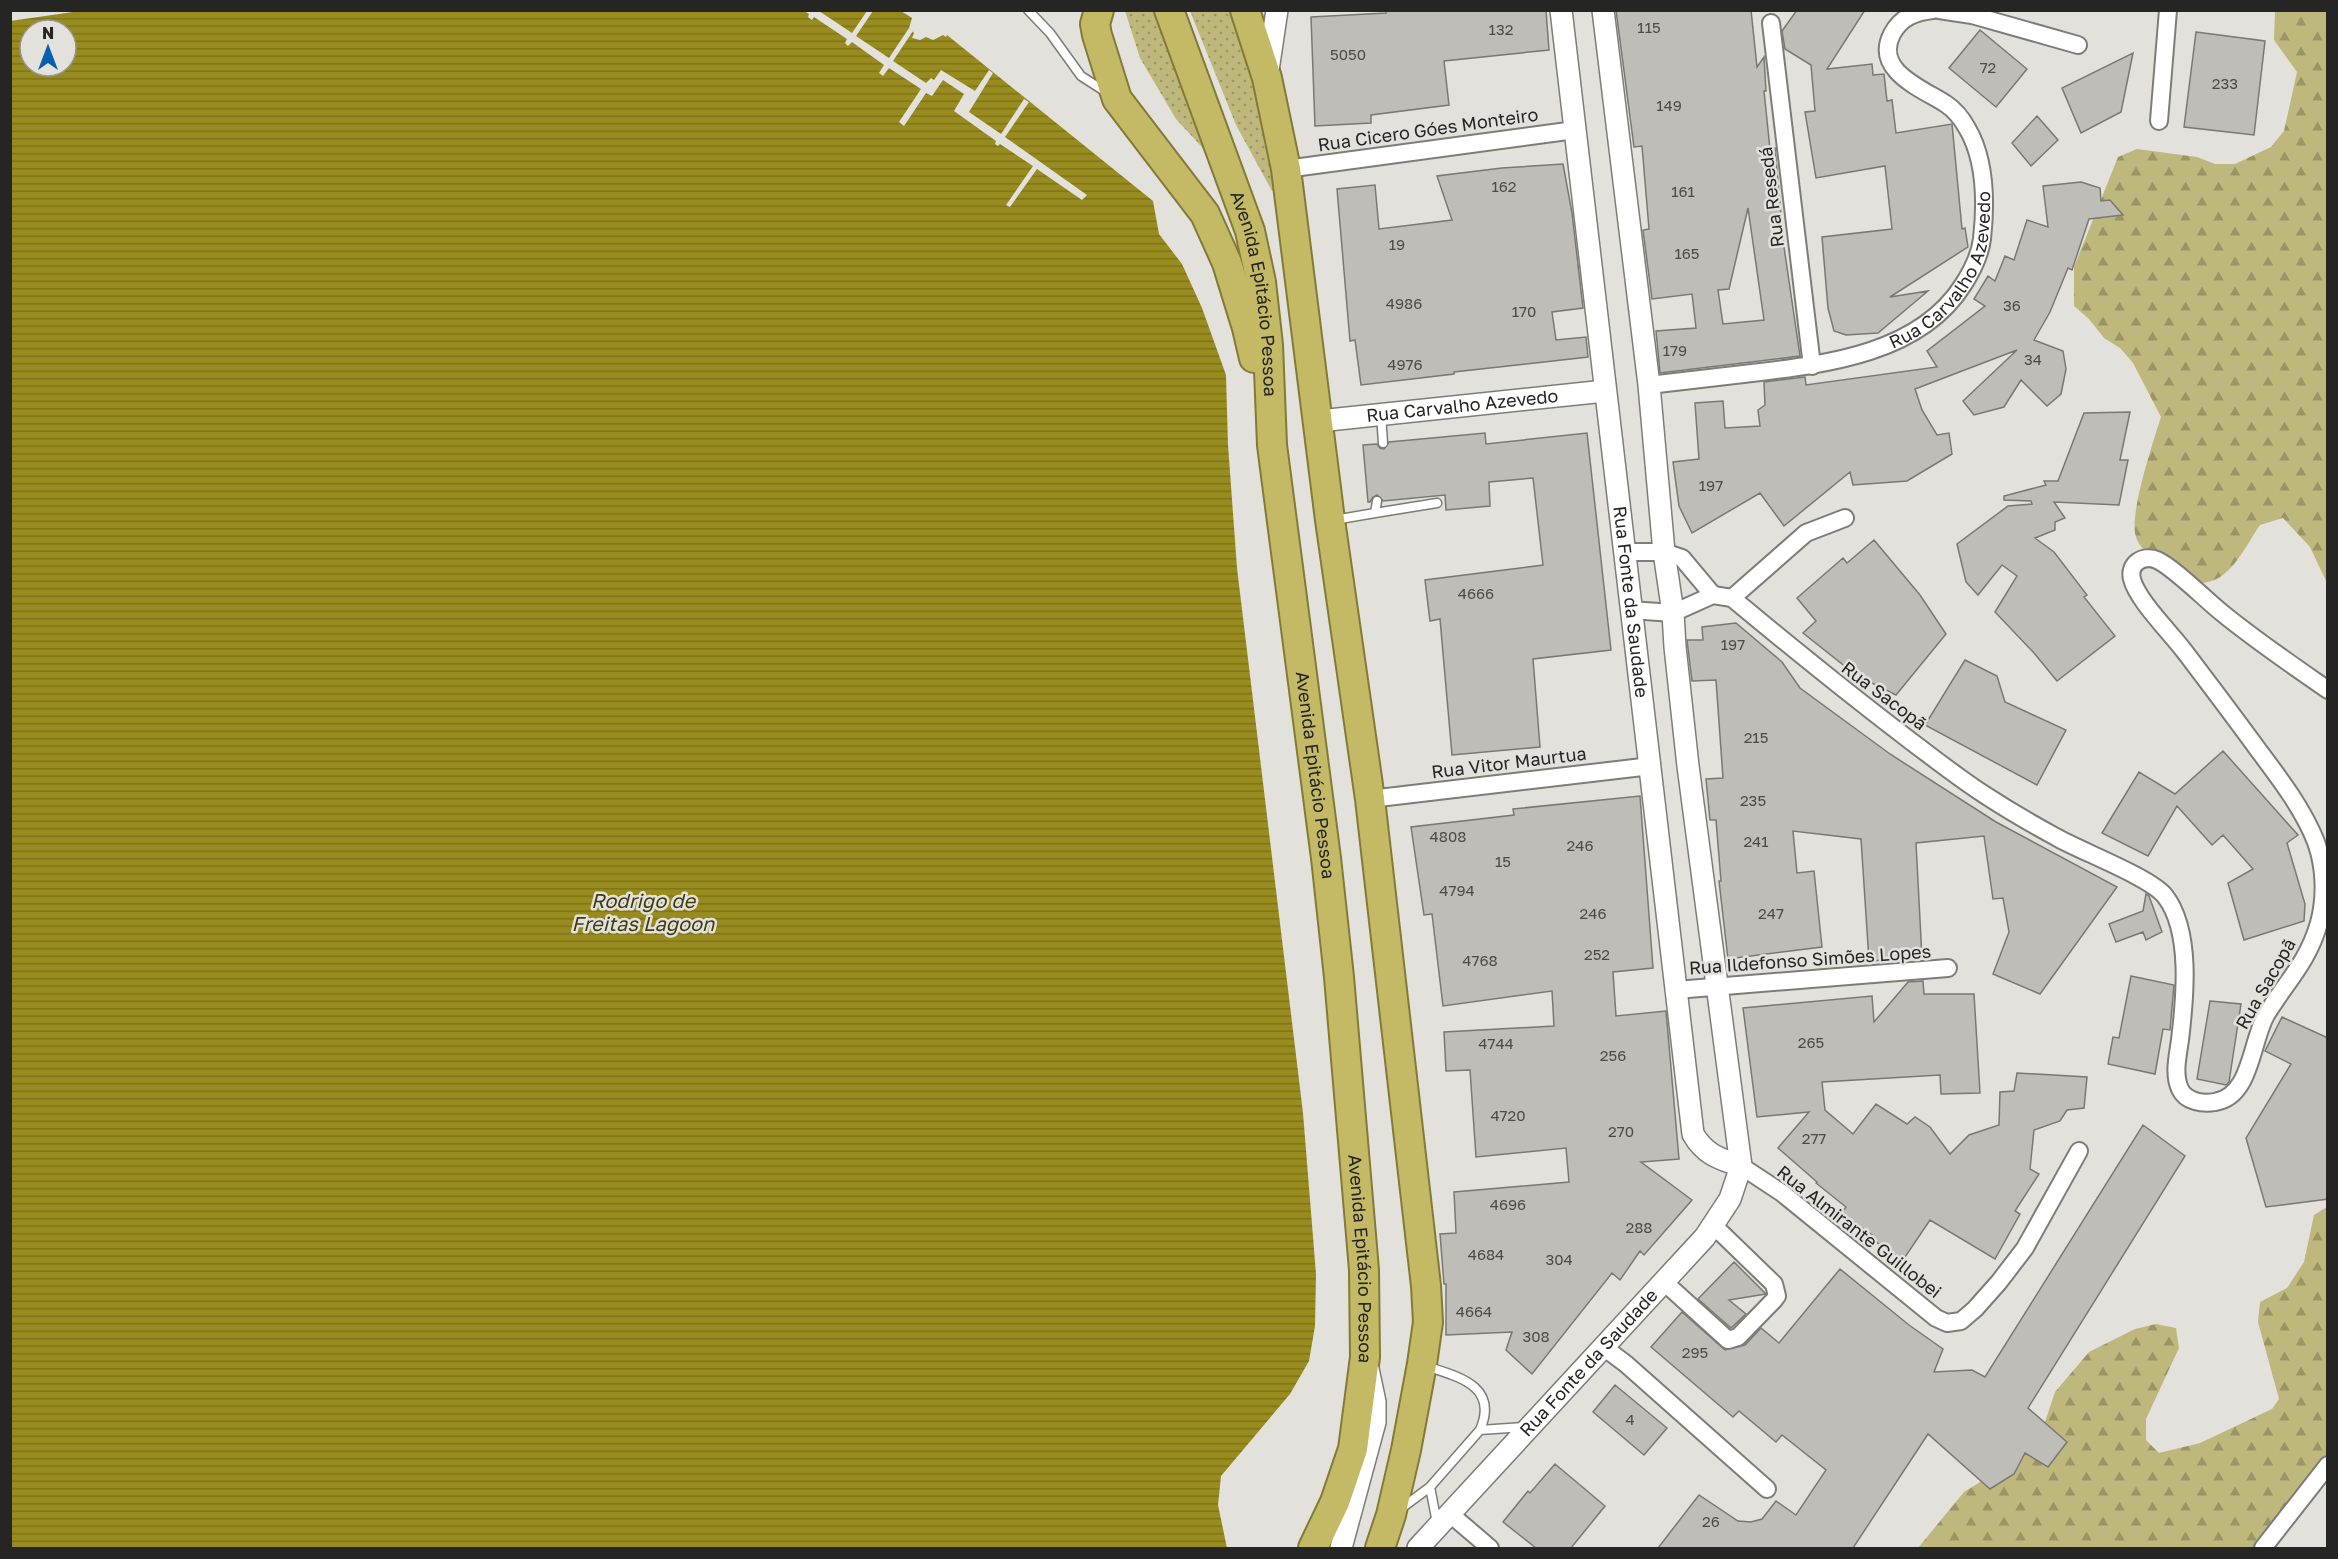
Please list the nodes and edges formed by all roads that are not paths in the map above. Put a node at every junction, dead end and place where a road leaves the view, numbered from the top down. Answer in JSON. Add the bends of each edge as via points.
{"nodes":[{"id":1,"x":1028,"y":10,"type":"edge"},
{"id":2,"x":1169,"y":10,"type":"edge"},
{"id":3,"x":1245,"y":10,"type":"edge"},
{"id":4,"x":1277,"y":10,"type":"edge"},
{"id":5,"x":1561,"y":10,"type":"edge"},
{"id":6,"x":1603,"y":10,"type":"edge"},
{"id":7,"x":1933,"y":10,"type":"edge"},
{"id":8,"x":1939,"y":10,"type":"edge"},
{"id":9,"x":2168,"y":10,"type":"edge"},
{"id":10,"x":1094,"y":15,"type":"edge"},
{"id":11,"x":1771,"y":23,"type":"dead end"},
{"id":12,"x":2078,"y":45,"type":"dead end"},
{"id":13,"x":1267,"y":78,"type":"junction"},
{"id":14,"x":1117,"y":99,"type":"junction"},
{"id":15,"x":2159,"y":121,"type":"dead end"},
{"id":16,"x":1575,"y":130,"type":"junction"},
{"id":17,"x":1286,"y":169,"type":"junction"},
{"id":18,"x":1812,"y":366,"type":"junction"},
{"id":19,"x":1648,"y":385,"type":"junction"},
{"id":20,"x":1605,"y":392,"type":"junction"},
{"id":21,"x":1381,"y":414,"type":"junction"},
{"id":22,"x":1319,"y":421,"type":"junction"},
{"id":23,"x":1383,"y":443,"type":"dead end"},
{"id":24,"x":1272,"y":445,"type":"junction"},
{"id":25,"x":1377,"y":501,"type":"dead end"},
{"id":26,"x":1437,"y":503,"type":"dead end"},
{"id":27,"x":1375,"y":513,"type":"junction"},
{"id":28,"x":1845,"y":518,"type":"dead end"},
{"id":29,"x":1330,"y":520,"type":"junction"},
{"id":30,"x":1624,"y":552,"type":"junction"},
{"id":31,"x":1664,"y":552,"type":"junction"},
{"id":32,"x":1713,"y":595,"type":"junction"},
{"id":33,"x":1732,"y":598,"type":"junction"},
{"id":34,"x":1630,"y":610,"type":"junction"},
{"id":35,"x":1673,"y":613,"type":"junction"},
{"id":36,"x":2328,"y":690,"type":"edge"},
{"id":37,"x":1651,"y":766,"type":"junction"},
{"id":38,"x":1370,"y":799,"type":"junction"},
{"id":39,"x":1948,"y":969,"type":"dead end"},
{"id":40,"x":1717,"y":985,"type":"junction"},
{"id":41,"x":1676,"y":990,"type":"junction"},
{"id":42,"x":2079,"y":1151,"type":"dead end"},
{"id":43,"x":1741,"y":1166,"type":"junction"},
{"id":44,"x":1713,"y":1226,"type":"junction"},
{"id":45,"x":1663,"y":1281,"type":"junction"},
{"id":46,"x":1602,"y":1346,"type":"junction"},
{"id":47,"x":1365,"y":1357,"type":"junction"},
{"id":48,"x":1422,"y":1365,"type":"junction"},
{"id":49,"x":1528,"y":1427,"type":"junction"},
{"id":50,"x":1480,"y":1430,"type":"junction"},
{"id":51,"x":2328,"y":1465,"type":"edge"},
{"id":52,"x":1430,"y":1487,"type":"junction"},
{"id":53,"x":1767,"y":1489,"type":"dead end"},
{"id":54,"x":1391,"y":1515,"type":"junction"},
{"id":55,"x":1444,"y":1520,"type":"junction"},
{"id":56,"x":1313,"y":1548,"type":"edge"},
{"id":57,"x":1341,"y":1548,"type":"edge"},
{"id":58,"x":1380,"y":1548,"type":"edge"},
{"id":59,"x":1418,"y":1548,"type":"edge"},
{"id":60,"x":1490,"y":1548,"type":"edge"},
{"id":61,"x":2263,"y":1548,"type":"edge"}],
"edges":[{"from":1,"to":14,"type":"lane","via":[[1081,76]]},
{"from":2,"to":24,"type":"highway","name":"Avenida Epitácio Pessoa","via":[[1250,231],[1268,345]]},
{"from":3,"to":13,"type":"highway"},
{"from":4,"to":13,"type":"street"},
{"from":5,"to":16,"type":"street","name":"Rua Fonte da Saudade"},
{"from":6,"to":19,"type":"street","name":"Rua Fonte da Saudade"},
{"from":7,"to":18,"type":"street","name":"Rua Carvalho Azevedo","via":[[1904,18],[1890,39],[1889,50],[1899,74],[1948,105],[1960,117],[1975,146],[1984,189],[1982,241],[1975,262],[1958,293],[1931,320],[1876,349]]},
{"from":8,"to":12,"type":"street","via":[[1972,15]]},
{"from":9,"to":15,"type":"street"},
{"from":10,"to":14,"type":"highway"},
{"from":11,"to":18,"type":"street","name":"Rua Resedá"},
{"from":13,"to":17,"type":"highway"},
{"from":14,"to":24,"type":"highway","via":[[1205,214],[1227,263],[1247,328]]},
{"from":16,"to":17,"type":"street","name":"Rua Cicero Góes Monteiro"},
{"from":16,"to":20,"type":"street","name":"Rua Fonte da Saudade"},
{"from":17,"to":22,"type":"highway"},
{"from":18,"to":19,"type":"street","name":"Rua Carvalho Azevedo"},
{"from":19,"to":31,"type":"street","name":"Rua Fonte da Saudade"},
{"from":20,"to":21,"type":"street","name":"Rua Carvalho Azevedo"},
{"from":20,"to":30,"type":"street","name":"Rua Fonte da Saudade"},
{"from":21,"to":22,"type":"street","name":"Rua Carvalho Azevedo"},
{"from":21,"to":23,"type":"lane"},
{"from":22,"to":29,"type":"highway"},
{"from":24,"to":47,"type":"highway","name":"Avenida Epitácio Pessoa","via":[[1339,977],[1364,1270]]},
{"from":25,"to":27,"type":"lane"},
{"from":26,"to":27,"type":"lane"},
{"from":27,"to":29,"type":"lane"},
{"from":28,"to":33,"type":"street","via":[[1806,533]]},
{"from":29,"to":38,"type":"highway"},
{"from":30,"to":31,"type":"street"},
{"from":30,"to":34,"type":"street","name":"Rua Fonte da Saudade"},
{"from":31,"to":32,"type":"street","via":[[1682,558]]},
{"from":31,"to":35,"type":"street","name":"Rua Fonte da Saudade"},
{"from":32,"to":33,"type":"street"},
{"from":32,"to":35,"type":"street"},
{"from":33,"to":36,"type":"street","name":"Rua Sacopã","via":[[1840,687],[1982,793],[2164,894],[2178,927],[2185,959],[2176,1074],[2179,1087],[2188,1098],[2206,1103],[2228,1099],[2241,1086],[2267,1013],[2307,958],[2320,921],[2323,870],[2308,824],[2284,785],[2144,602],[2131,578],[2135,562],[2158,560],[2223,615]]},
{"from":34,"to":35,"type":"street"},
{"from":34,"to":37,"type":"street","name":"Rua Fonte da Saudade"},
{"from":35,"to":40,"type":"street","name":"Rua Fonte da Saudade","via":[[1688,766]]},
{"from":37,"to":38,"type":"street","name":"Rua Vitor Maurtua"},
{"from":37,"to":41,"type":"street","name":"Rua Fonte da Saudade"},
{"from":38,"to":48,"type":"highway","via":[[1426,1286],[1428,1322]]},
{"from":39,"to":40,"type":"street","name":"Rua Ildefonso Simões Lopes"},
{"from":40,"to":41,"type":"street","name":"Rua Ildefonso Simões Lopes"},
{"from":40,"to":43,"type":"street","name":"Rua Fonte da Saudade"},
{"from":41,"to":43,"type":"street","name":"Rua Fonte da Saudade","via":[[1693,1134],[1700,1147]]},
{"from":42,"to":43,"type":"street","name":"Rua Almirante Guillobei","via":[[2025,1248],[1975,1309],[1952,1323],[1936,1318],[1782,1193]]},
{"from":43,"to":44,"type":"street","name":"Rua Fonte da Saudade","via":[[1733,1192]]},
{"from":44,"to":45,"type":"street","name":"Rua Fonte da Saudade"},
{"from":44,"to":45,"type":"street","via":[[1774,1284],[1774,1300],[1738,1337],[1728,1340]]},
{"from":45,"to":46,"type":"street","name":"Rua Fonte da Saudade"},
{"from":46,"to":49,"type":"street","name":"Rua Fonte da Saudade"},
{"from":46,"to":53,"type":"street"},
{"from":47,"to":56,"type":"highway","name":"Avenida Epitácio Pessoa","via":[[1353,1449],[1335,1502]]},
{"from":47,"to":57,"type":"street","via":[[1373,1389],[1375,1422]]},
{"from":48,"to":50,"type":"lane","via":[[1476,1387],[1484,1407]]},
{"from":48,"to":54,"type":"highway"},
{"from":49,"to":50,"type":"lane"},
{"from":49,"to":55,"type":"street","name":"Rua Fonte da Saudade"},
{"from":50,"to":52,"type":"lane"},
{"from":51,"to":61,"type":"street"},
{"from":52,"to":54,"type":"lane"},
{"from":52,"to":55,"type":"lane"},
{"from":54,"to":58,"type":"highway"},
{"from":55,"to":59,"type":"street","name":"Rua Fonte da Saudade"},
{"from":55,"to":60,"type":"street"}]}
